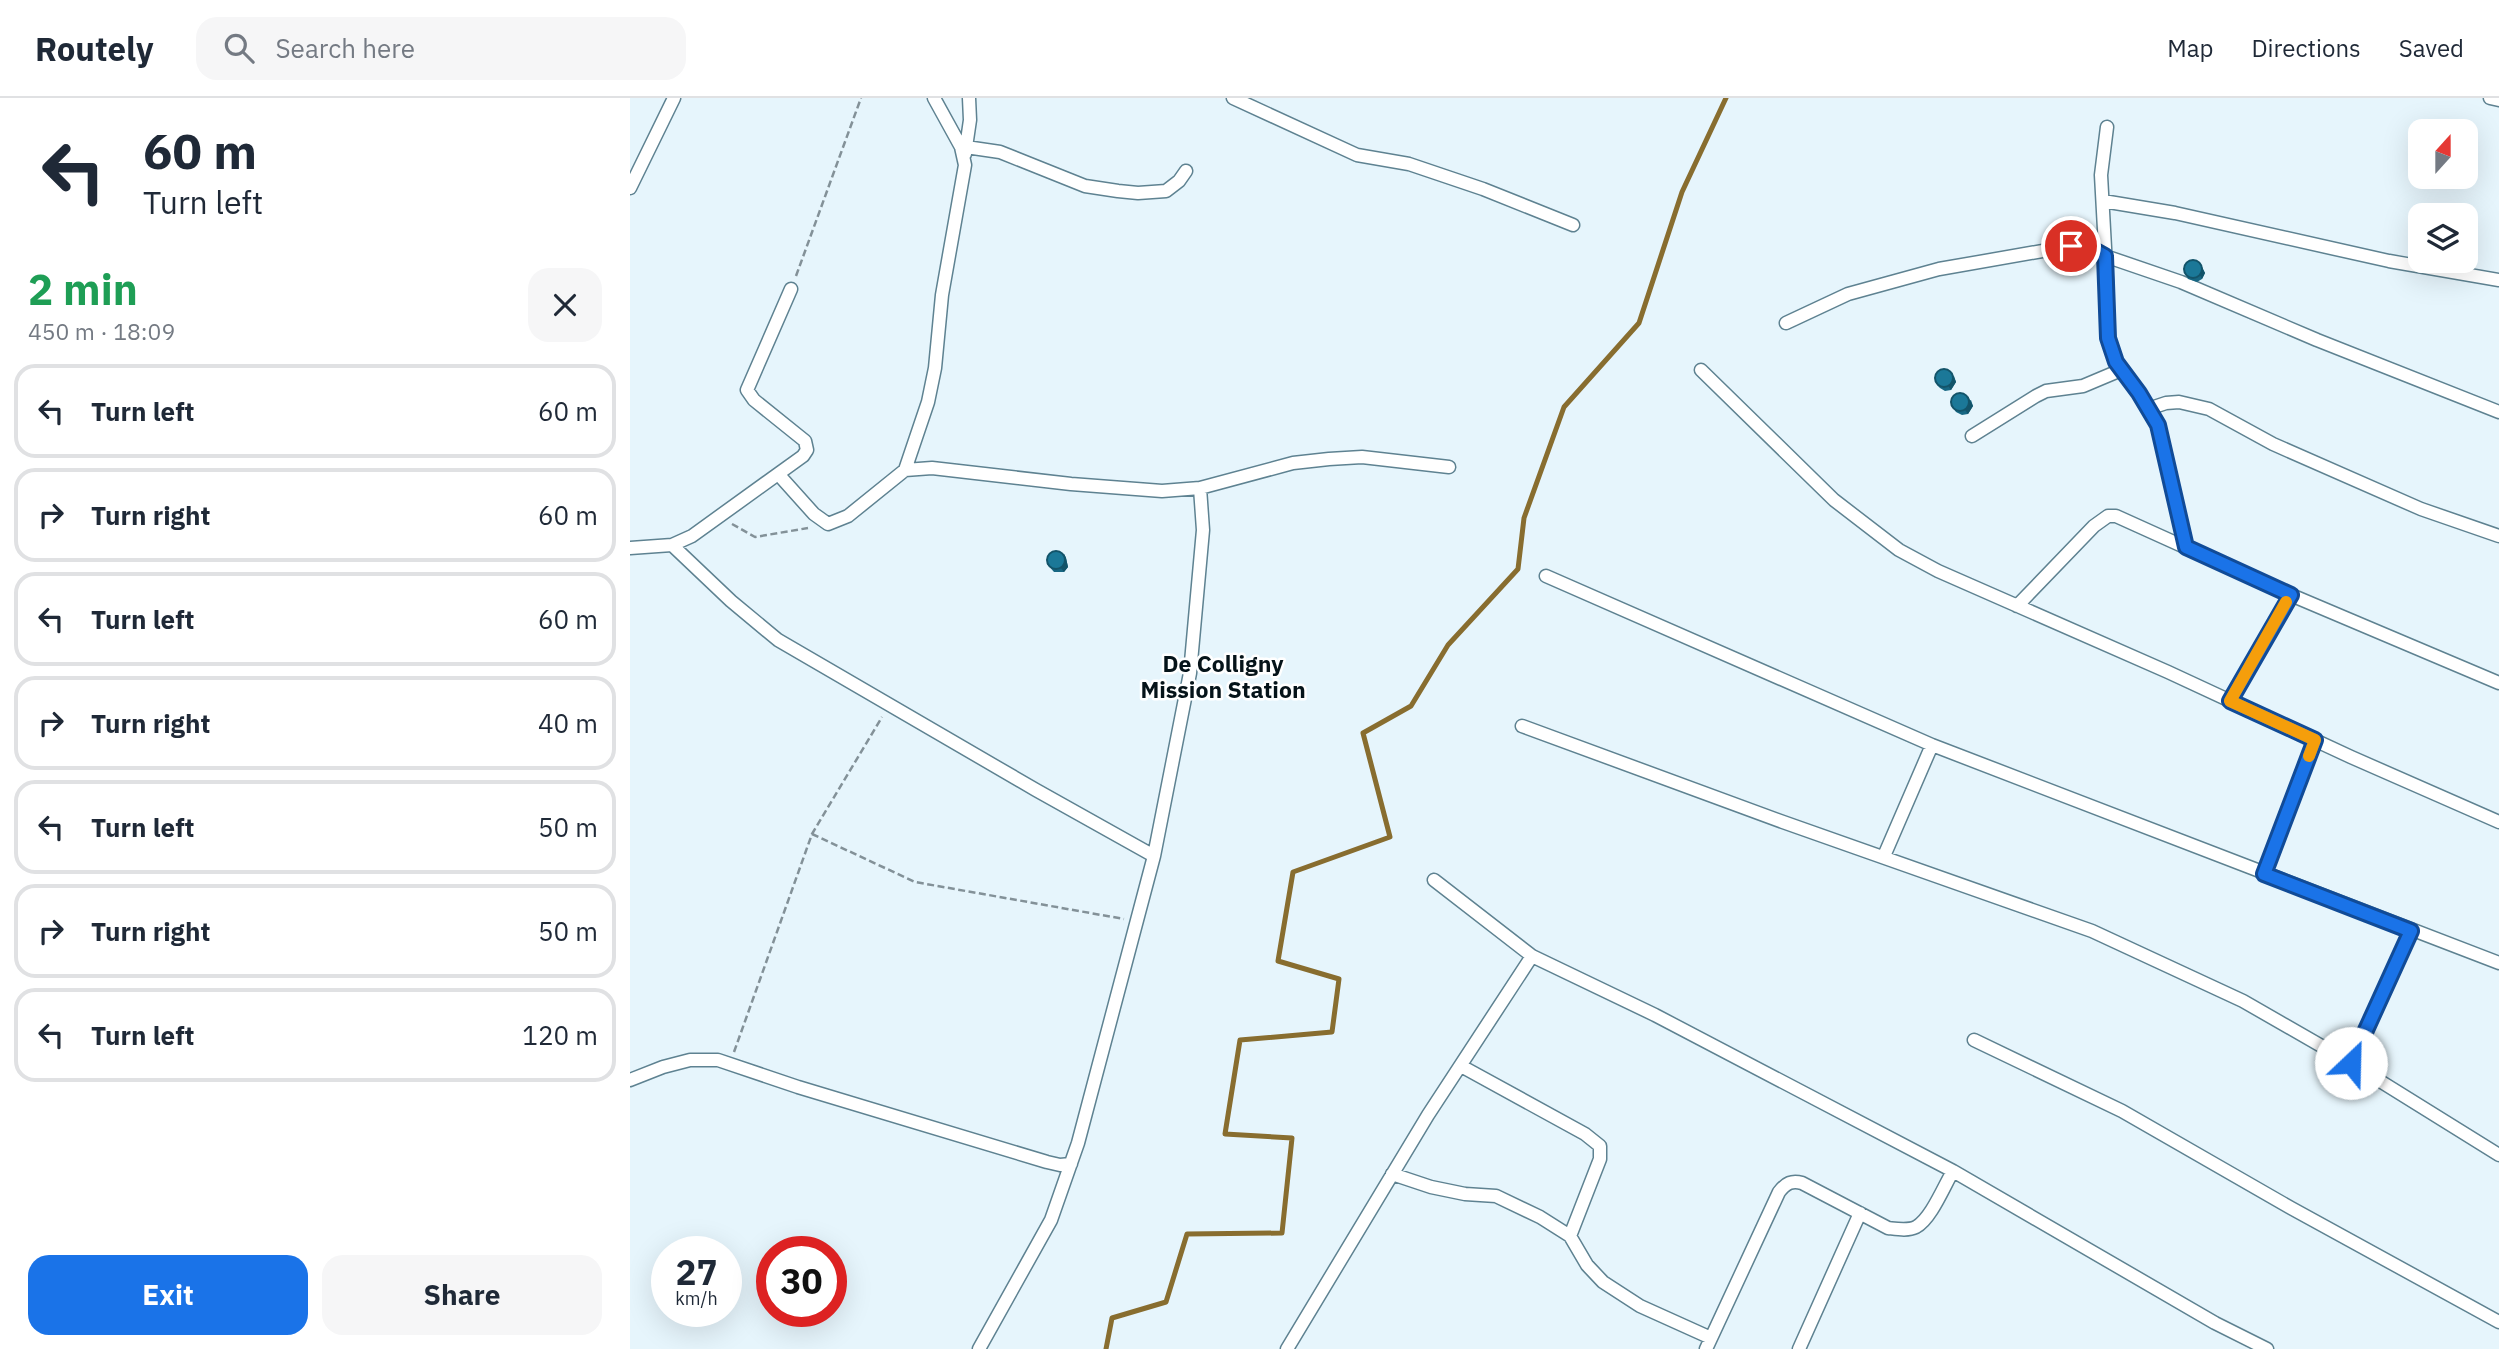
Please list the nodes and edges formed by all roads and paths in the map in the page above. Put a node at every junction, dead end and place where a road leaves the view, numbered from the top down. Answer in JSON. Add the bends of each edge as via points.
{"nodes":[{"id":1,"x":674,"y":98,"type":"edge"},
{"id":2,"x":862,"y":98,"type":"edge"},
{"id":3,"x":934,"y":98,"type":"edge"},
{"id":4,"x":969,"y":98,"type":"edge"},
{"id":5,"x":1233,"y":98,"type":"edge"},
{"id":6,"x":2490,"y":98,"type":"edge"},
{"id":7,"x":2499,"y":100,"type":"edge"},
{"id":8,"x":2107,"y":127,"type":"dead end"},
{"id":9,"x":966,"y":152,"type":"junction"},
{"id":10,"x":1186,"y":171,"type":"dead end"},
{"id":11,"x":630,"y":188,"type":"edge"},
{"id":12,"x":2103,"y":201,"type":"junction"},
{"id":13,"x":1573,"y":225,"type":"dead end"},
{"id":14,"x":2105,"y":256,"type":"junction"},
{"id":15,"x":2499,"y":280,"type":"edge"},
{"id":16,"x":791,"y":289,"type":"joint"},
{"id":17,"x":1786,"y":323,"type":"dead end"},
{"id":18,"x":1701,"y":370,"type":"dead end"},
{"id":19,"x":2121,"y":370,"type":"junction"},
{"id":20,"x":2148,"y":409,"type":"junction"},
{"id":21,"x":2499,"y":412,"type":"edge"},
{"id":22,"x":1972,"y":436,"type":"dead end"},
{"id":23,"x":1449,"y":467,"type":"dead end"},
{"id":24,"x":905,"y":470,"type":"junction"},
{"id":25,"x":779,"y":475,"type":"junction"},
{"id":26,"x":1200,"y":488,"type":"junction"},
{"id":27,"x":720,"y":517,"type":"junction"},
{"id":28,"x":828,"y":524,"type":"junction"},
{"id":29,"x":2499,"y":536,"type":"edge"},
{"id":30,"x":672,"y":545,"type":"junction"},
{"id":31,"x":2186,"y":547,"type":"junction"},
{"id":32,"x":630,"y":548,"type":"edge"},
{"id":33,"x":1546,"y":576,"type":"dead end"},
{"id":34,"x":2291,"y":595,"type":"junction"},
{"id":35,"x":2017,"y":606,"type":"junction"},
{"id":36,"x":2499,"y":683,"type":"edge"},
{"id":37,"x":2230,"y":701,"type":"junction"},
{"id":38,"x":889,"y":705,"type":"junction"},
{"id":39,"x":1522,"y":726,"type":"dead end"},
{"id":40,"x":2315,"y":740,"type":"junction"},
{"id":41,"x":1932,"y":745,"type":"junction"},
{"id":42,"x":2499,"y":822,"type":"edge"},
{"id":43,"x":812,"y":834,"type":"junction"},
{"id":44,"x":1154,"y":856,"type":"junction"},
{"id":45,"x":1884,"y":856,"type":"junction"},
{"id":46,"x":2264,"y":874,"type":"junction"},
{"id":47,"x":1434,"y":880,"type":"dead end"},
{"id":48,"x":1137,"y":921,"type":"junction"},
{"id":49,"x":2411,"y":931,"type":"junction"},
{"id":50,"x":1532,"y":956,"type":"junction"},
{"id":51,"x":2499,"y":963,"type":"edge"},
{"id":52,"x":1974,"y":1040,"type":"dead end"},
{"id":53,"x":2351,"y":1063,"type":"junction"},
{"id":54,"x":729,"y":1064,"type":"junction"},
{"id":55,"x":1461,"y":1066,"type":"junction"},
{"id":56,"x":630,"y":1080,"type":"edge"},
{"id":57,"x":2499,"y":1155,"type":"edge"},
{"id":58,"x":1071,"y":1164,"type":"junction"},
{"id":59,"x":1953,"y":1171,"type":"junction"},
{"id":60,"x":1392,"y":1174,"type":"junction"},
{"id":61,"x":1860,"y":1213,"type":"junction"},
{"id":62,"x":1570,"y":1237,"type":"junction"},
{"id":63,"x":2499,"y":1322,"type":"edge"},
{"id":64,"x":1708,"y":1343,"type":"edge"},
{"id":65,"x":979,"y":1349,"type":"edge"},
{"id":66,"x":1287,"y":1349,"type":"edge"},
{"id":67,"x":1799,"y":1349,"type":"edge"},
{"id":68,"x":2267,"y":1349,"type":"edge"}],
"edges":[{"from":1,"to":11,"type":"street"},
{"from":2,"to":16,"type":"path"},
{"from":3,"to":9,"type":"street"},
{"from":4,"to":9,"type":"street"},
{"from":5,"to":13,"type":"street","via":[[1357,155],[1409,164]]},
{"from":6,"to":7,"type":"street"},
{"from":8,"to":12,"type":"street"},
{"from":9,"to":10,"type":"street","via":[[990,149],[1085,186],[1138,193],[1166,191]]},
{"from":9,"to":24,"type":"street","via":[[935,368]]},
{"from":12,"to":14,"type":"street"},
{"from":12,"to":15,"type":"street"},
{"from":14,"to":17,"type":"street","via":[[2071,246],[1939,269],[1848,294]]},
{"from":14,"to":19,"type":"street","via":[[2107,331]]},
{"from":14,"to":21,"type":"street","via":[[2181,282]]},
{"from":16,"to":25,"type":"street","via":[[747,390],[808,445],[803,456]]},
{"from":18,"to":35,"type":"street","via":[[1834,500],[1899,550]]},
{"from":19,"to":20,"type":"street"},
{"from":19,"to":22,"type":"street","via":[[2083,386],[2046,391]]},
{"from":20,"to":29,"type":"street","via":[[2179,402],[2209,409],[2273,444],[2410,504]]},
{"from":20,"to":31,"type":"street","via":[[2158,425]]},
{"from":23,"to":26,"type":"street","via":[[1372,458],[1329,459],[1293,463]]},
{"from":24,"to":26,"type":"street","via":[[932,468],[1162,491]]},
{"from":24,"to":28,"type":"street","via":[[848,516]]},
{"from":25,"to":27,"type":"street"},
{"from":25,"to":28,"type":"street"},
{"from":26,"to":44,"type":"street","via":[[1203,530],[1190,673]]},
{"from":27,"to":28,"type":"path","via":[[755,537]]},
{"from":27,"to":30,"type":"street"},
{"from":30,"to":32,"type":"street"},
{"from":30,"to":38,"type":"street","via":[[779,640]]},
{"from":31,"to":34,"type":"street"},
{"from":31,"to":35,"type":"street","via":[[2126,519],[2108,516]]},
{"from":33,"to":41,"type":"street"},
{"from":34,"to":36,"type":"street"},
{"from":34,"to":37,"type":"street"},
{"from":35,"to":37,"type":"street"},
{"from":37,"to":40,"type":"street"},
{"from":38,"to":43,"type":"path"},
{"from":38,"to":44,"type":"street"},
{"from":39,"to":45,"type":"street"},
{"from":40,"to":42,"type":"street"},
{"from":40,"to":46,"type":"street"},
{"from":41,"to":45,"type":"street"},
{"from":41,"to":46,"type":"street"},
{"from":43,"to":48,"type":"path","via":[[915,882]]},
{"from":43,"to":54,"type":"path"},
{"from":44,"to":48,"type":"street"},
{"from":45,"to":53,"type":"street","via":[[2092,931],[2243,1001]]},
{"from":46,"to":49,"type":"street"},
{"from":47,"to":50,"type":"street"},
{"from":48,"to":58,"type":"street"},
{"from":49,"to":51,"type":"street"},
{"from":49,"to":53,"type":"street"},
{"from":50,"to":55,"type":"street"},
{"from":50,"to":59,"type":"street"},
{"from":52,"to":63,"type":"street","via":[[2122,1111]]},
{"from":53,"to":57,"type":"street"},
{"from":54,"to":56,"type":"street","via":[[691,1060]]},
{"from":54,"to":58,"type":"street","via":[[1047,1162]]},
{"from":55,"to":60,"type":"street"},
{"from":55,"to":62,"type":"street","via":[[1600,1146],[1600,1159]]},
{"from":58,"to":65,"type":"street","via":[[1051,1220]]},
{"from":59,"to":61,"type":"street","via":[[1927,1217],[1916,1227],[1888,1228]]},
{"from":59,"to":68,"type":"street"},
{"from":60,"to":62,"type":"street","via":[[1465,1194],[1496,1196]]},
{"from":60,"to":66,"type":"street"},
{"from":61,"to":64,"type":"street","via":[[1802,1183],[1785,1185]]},
{"from":61,"to":67,"type":"street"},
{"from":62,"to":64,"type":"street","via":[[1603,1282]]}]}
